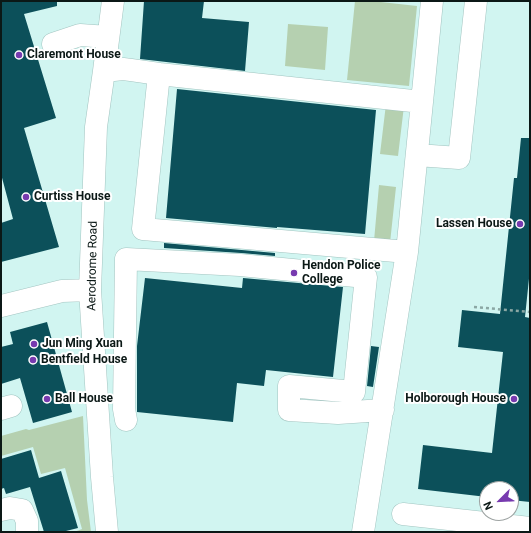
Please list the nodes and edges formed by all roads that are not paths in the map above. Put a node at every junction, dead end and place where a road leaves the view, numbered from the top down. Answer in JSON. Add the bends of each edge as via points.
{"nodes":[{"id":1,"x":113,"y":1,"type":"edge"},
{"id":2,"x":432,"y":1,"type":"edge"},
{"id":3,"x":476,"y":1,"type":"edge"},
{"id":4,"x":108,"y":37,"type":"junction"},
{"id":5,"x":53,"y":44,"type":"dead end"},
{"id":6,"x":104,"y":71,"type":"junction"},
{"id":7,"x":159,"y":74,"type":"junction"},
{"id":8,"x":422,"y":102,"type":"junction"},
{"id":9,"x":417,"y":155,"type":"junction"},
{"id":10,"x":407,"y":252,"type":"junction"},
{"id":11,"x":90,"y":290,"type":"junction"},
{"id":12,"x":1,"y":306,"type":"edge"},
{"id":13,"x":383,"y":410,"type":"junction"},
{"id":14,"x":126,"y":420,"type":"dead end"},
{"id":15,"x":1,"y":510,"type":"edge"},
{"id":16,"x":403,"y":514,"type":"dead end"},
{"id":17,"x":530,"y":528,"type":"edge"},
{"id":18,"x":27,"y":532,"type":"edge"},
{"id":19,"x":107,"y":532,"type":"edge"},
{"id":20,"x":363,"y":532,"type":"edge"}],
"edges":[{"from":1,"to":4,"type":"street","name":"Aerodrome Road"},
{"from":2,"to":8,"type":"street"},
{"from":3,"to":9,"type":"street","via":[[459,158]]},
{"from":4,"to":5,"type":"street","via":[[80,35]]},
{"from":4,"to":6,"type":"street","name":"Aerodrome Road"},
{"from":6,"to":7,"type":"street","via":[[123,69]]},
{"from":6,"to":11,"type":"street","name":"Aerodrome Road","via":[[96,127]]},
{"from":7,"to":8,"type":"street"},
{"from":7,"to":10,"type":"street","via":[[143,230]]},
{"from":8,"to":9,"type":"street"},
{"from":9,"to":10,"type":"street"},
{"from":10,"to":13,"type":"street"},
{"from":11,"to":12,"type":"street","via":[[62,291]]},
{"from":11,"to":19,"type":"street","name":"Aerodrome Road"},
{"from":13,"to":14,"type":"street","via":[[338,413],[289,410],[289,386],[354,392],[366,277],[240,265],[126,259]]},
{"from":13,"to":20,"type":"street"},
{"from":15,"to":18,"type":"street","via":[[22,510],[27,521]]},
{"from":16,"to":17,"type":"street"}]}
